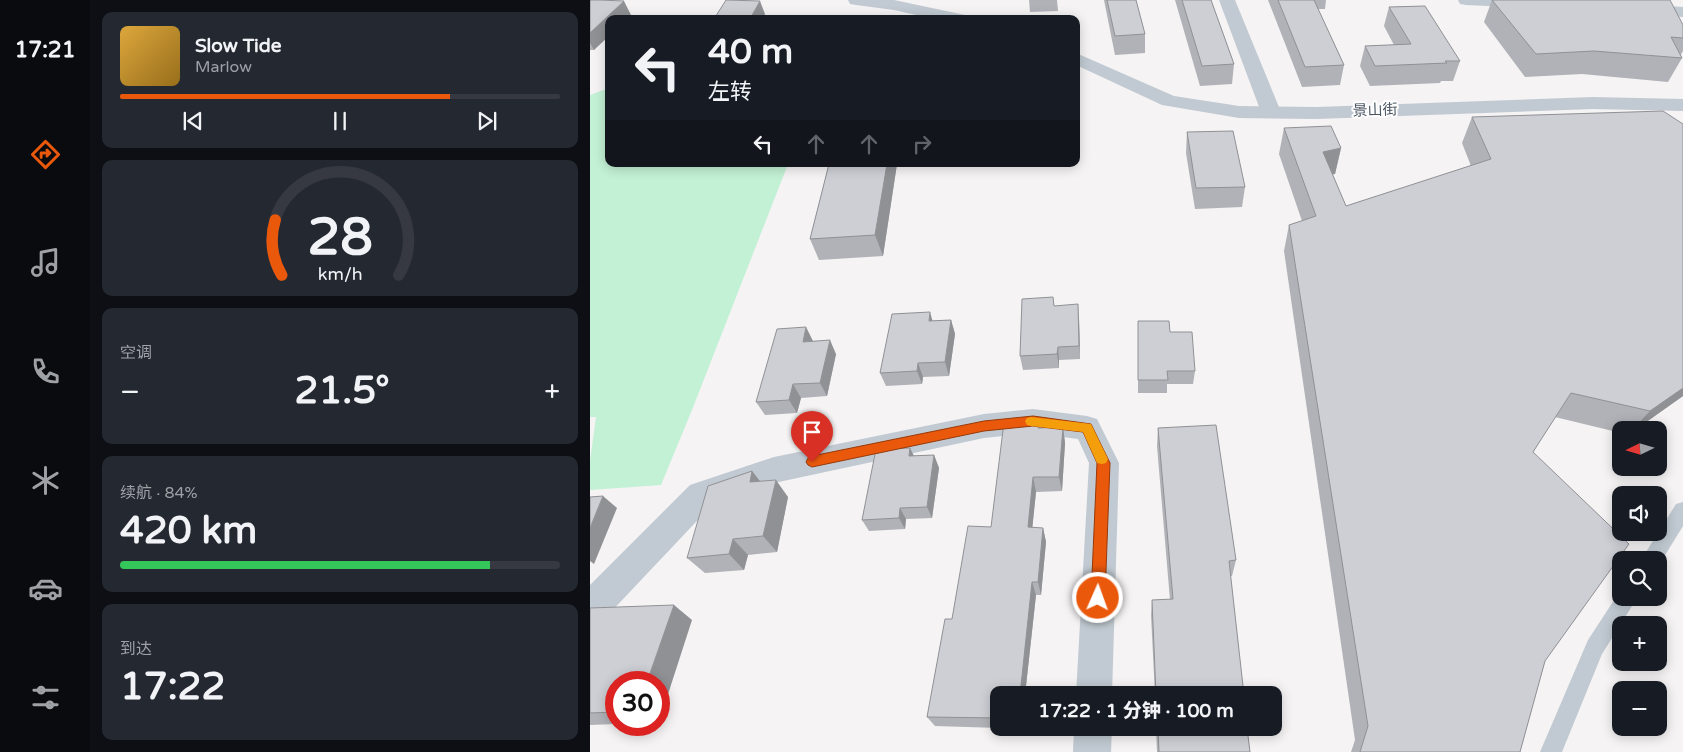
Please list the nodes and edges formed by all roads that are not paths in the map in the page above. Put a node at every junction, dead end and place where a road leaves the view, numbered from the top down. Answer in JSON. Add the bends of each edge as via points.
{"nodes":[{"id":1,"x":856,"y":0,"type":"edge"},
{"id":2,"x":1227,"y":0,"type":"edge"},
{"id":3,"x":1466,"y":0,"type":"edge"},
{"id":4,"x":1548,"y":3,"type":"edge"},
{"id":5,"x":1625,"y":8,"type":"edge"},
{"id":6,"x":1683,"y":12,"type":"edge"},
{"id":7,"x":940,"y":15,"type":"edge"},
{"id":8,"x":1080,"y":60,"type":"edge"},
{"id":9,"x":1683,"y":105,"type":"edge"},
{"id":10,"x":1271,"y":112,"type":"junction"},
{"id":11,"x":1683,"y":510,"type":"edge"},
{"id":12,"x":1657,"y":551,"type":"edge"},
{"id":13,"x":590,"y":604,"type":"edge"},
{"id":14,"x":1622,"y":606,"type":"edge"},
{"id":15,"x":1094,"y":686,"type":"edge"},
{"id":16,"x":1093,"y":736,"type":"edge"},
{"id":17,"x":1092,"y":752,"type":"edge"},
{"id":18,"x":1551,"y":752,"type":"edge"}],
"edges":[{"from":1,"to":7,"type":"street"},
{"from":2,"to":10,"type":"street"},
{"from":3,"to":4,"type":"street"},
{"from":5,"to":6,"type":"street"},
{"from":8,"to":10,"type":"street","name":"景山街","via":[[1169,101],[1239,112]]},
{"from":9,"to":10,"type":"street","name":"景山街","via":[[1593,103]]},
{"from":11,"to":12,"type":"lane"},
{"from":13,"to":15,"type":"street","via":[[596,603],[701,495],[774,470],[984,426],[1033,421],[1087,428],[1104,463]]},
{"from":14,"to":18,"type":"lane","via":[[1596,647]]},
{"from":16,"to":17,"type":"street"}]}
